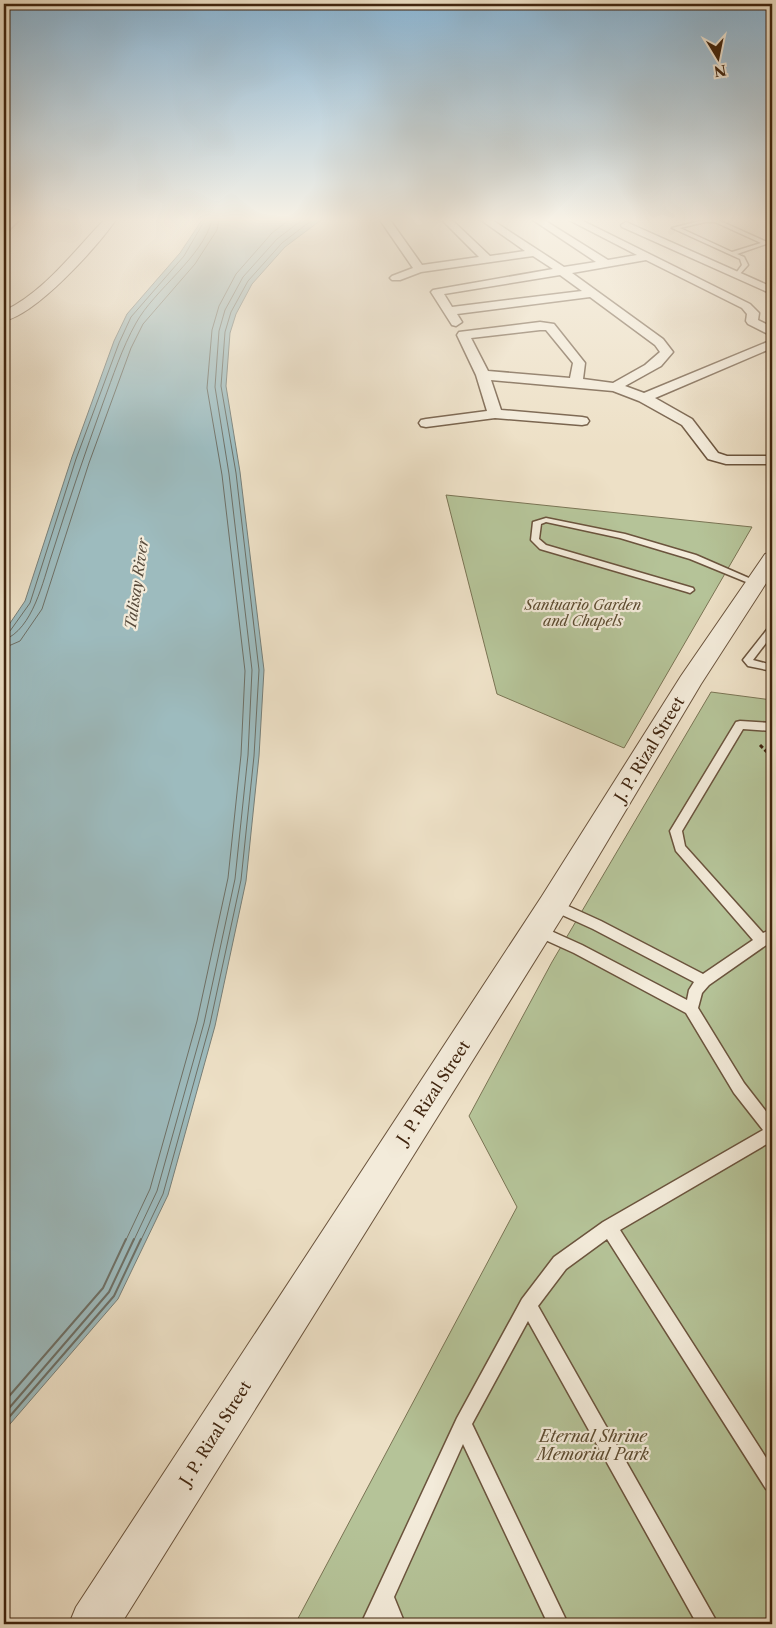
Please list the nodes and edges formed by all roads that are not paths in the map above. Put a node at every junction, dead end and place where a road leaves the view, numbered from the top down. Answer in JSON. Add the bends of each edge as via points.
{"nodes":[{"id":1,"x":38,"y":296,"type":"edge"},
{"id":2,"x":440,"y":296,"type":"edge"},
{"id":3,"x":566,"y":296,"type":"edge"},
{"id":4,"x":595,"y":296,"type":"edge"},
{"id":5,"x":726,"y":296,"type":"edge"},
{"id":6,"x":449,"y":310,"type":"junction"},
{"id":7,"x":4,"y":317,"type":"edge"},
{"id":8,"x":772,"y":332,"type":"edge"},
{"id":9,"x":463,"y":335,"type":"junction"},
{"id":10,"x":772,"y":344,"type":"edge"},
{"id":11,"x":483,"y":375,"type":"junction"},
{"id":12,"x":575,"y":382,"type":"junction"},
{"id":13,"x":614,"y":387,"type":"junction"},
{"id":14,"x":644,"y":398,"type":"junction"},
{"id":15,"x":495,"y":414,"type":"junction"},
{"id":16,"x":582,"y":421,"type":"dead end"},
{"id":17,"x":426,"y":423,"type":"dead end"},
{"id":18,"x":772,"y":460,"type":"edge"},
{"id":19,"x":772,"y":558,"type":"edge"},
{"id":20,"x":754,"y":582,"type":"junction"},
{"id":21,"x":690,"y":590,"type":"dead end"},
{"id":22,"x":772,"y":628,"type":"edge"},
{"id":23,"x":772,"y":668,"type":"edge"},
{"id":24,"x":772,"y":726,"type":"edge"},
{"id":25,"x":553,"y":905,"type":"junction"},
{"id":26,"x":536,"y":930,"type":"junction"},
{"id":27,"x":766,"y":937,"type":"edge"},
{"id":28,"x":704,"y":981,"type":"junction"},
{"id":29,"x":691,"y":1009,"type":"junction"},
{"id":30,"x":772,"y":1132,"type":"edge"},
{"id":31,"x":609,"y":1228,"type":"junction"},
{"id":32,"x":528,"y":1305,"type":"junction"},
{"id":33,"x":463,"y":1424,"type":"junction"},
{"id":34,"x":772,"y":1483,"type":"edge"},
{"id":35,"x":384,"y":1597,"type":"junction"},
{"id":36,"x":93,"y":1624,"type":"edge"},
{"id":37,"x":371,"y":1624,"type":"edge"},
{"id":38,"x":395,"y":1624,"type":"edge"},
{"id":39,"x":558,"y":1624,"type":"edge"},
{"id":40,"x":708,"y":1624,"type":"edge"}],
"edges":[{"from":1,"to":7,"type":"street"},
{"from":2,"to":6,"type":"street"},
{"from":3,"to":6,"type":"street"},
{"from":4,"to":13,"type":"street","via":[[659,342],[667,352],[661,361]]},
{"from":5,"to":8,"type":"street","via":[[746,306],[753,313],[752,321]]},
{"from":6,"to":9,"type":"street"},
{"from":9,"to":11,"type":"street"},
{"from":9,"to":12,"type":"street","via":[[550,327],[579,363]]},
{"from":10,"to":14,"type":"street"},
{"from":11,"to":12,"type":"street"},
{"from":11,"to":15,"type":"street"},
{"from":12,"to":13,"type":"street"},
{"from":13,"to":14,"type":"street"},
{"from":14,"to":18,"type":"street","via":[[687,422],[713,456],[726,460]]},
{"from":15,"to":16,"type":"street"},
{"from":15,"to":17,"type":"street"},
{"from":19,"to":20,"type":"street","name":"J. P. Rizal Street"},
{"from":20,"to":21,"type":"lane","via":[[693,557],[631,539],[546,520],[537,522],[535,540],[543,547]]},
{"from":20,"to":25,"type":"street","name":"J. P. Rizal Street"},
{"from":22,"to":23,"type":"lane","via":[[748,660],[751,664]]},
{"from":24,"to":27,"type":"lane","via":[[740,725],[676,831],[680,848]]},
{"from":25,"to":26,"type":"street","name":"J. P. Rizal Street"},
{"from":25,"to":28,"type":"lane","via":[[597,924]]},
{"from":26,"to":29,"type":"lane"},
{"from":26,"to":36,"type":"street","name":"J. P. Rizal Street"},
{"from":27,"to":28,"type":"lane"},
{"from":28,"to":29,"type":"lane","via":[[696,990]]},
{"from":29,"to":30,"type":"lane","via":[[739,1088]]},
{"from":30,"to":31,"type":"lane","via":[[696,1180]]},
{"from":31,"to":32,"type":"lane","via":[[560,1263]]},
{"from":31,"to":34,"type":"lane"},
{"from":32,"to":33,"type":"lane"},
{"from":32,"to":40,"type":"lane"},
{"from":33,"to":35,"type":"lane"},
{"from":33,"to":39,"type":"lane"},
{"from":35,"to":37,"type":"lane"},
{"from":35,"to":38,"type":"lane"}]}
